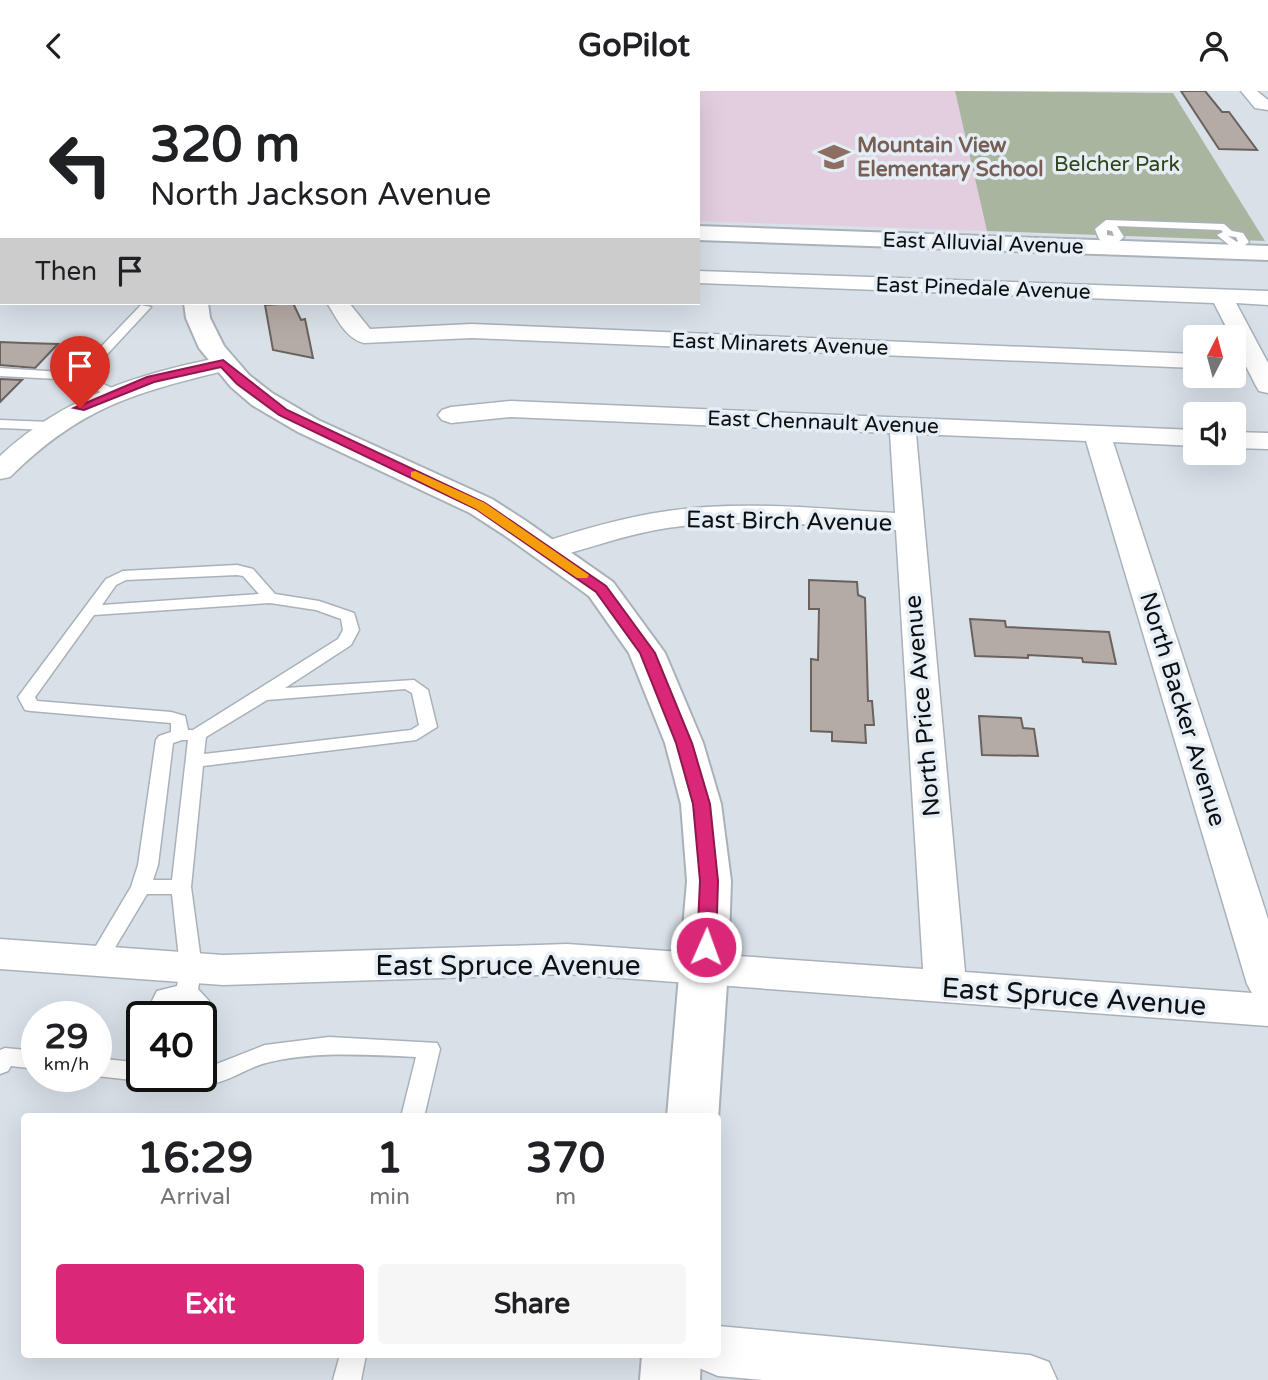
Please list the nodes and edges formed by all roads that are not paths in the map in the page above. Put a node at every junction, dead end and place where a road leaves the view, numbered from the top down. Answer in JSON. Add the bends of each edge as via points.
{"nodes":[{"id":1,"x":1249,"y":91,"type":"edge"},
{"id":2,"x":1264,"y":105,"type":"edge"},
{"id":3,"x":700,"y":233,"type":"edge"},
{"id":4,"x":1115,"y":244,"type":"junction"},
{"id":5,"x":1241,"y":249,"type":"junction"},
{"id":6,"x":1268,"y":253,"type":"edge"},
{"id":7,"x":700,"y":277,"type":"edge"},
{"id":8,"x":1222,"y":297,"type":"junction"},
{"id":9,"x":1268,"y":299,"type":"edge"},
{"id":10,"x":197,"y":305,"type":"edge"},
{"id":11,"x":339,"y":305,"type":"edge"},
{"id":12,"x":145,"y":307,"type":"dead end"},
{"id":13,"x":1232,"y":325,"type":"edge"},
{"id":14,"x":1183,"y":361,"type":"edge"},
{"id":15,"x":223,"y":364,"type":"junction"},
{"id":16,"x":1246,"y":364,"type":"edge"},
{"id":17,"x":0,"y":372,"type":"edge"},
{"id":18,"x":79,"y":377,"type":"junction"},
{"id":19,"x":1268,"y":386,"type":"edge"},
{"id":20,"x":112,"y":393,"type":"junction"},
{"id":21,"x":451,"y":415,"type":"dead end"},
{"id":22,"x":0,"y":424,"type":"edge"},
{"id":23,"x":50,"y":426,"type":"junction"},
{"id":24,"x":902,"y":426,"type":"junction"},
{"id":25,"x":1097,"y":434,"type":"junction"},
{"id":26,"x":1183,"y":438,"type":"edge"},
{"id":27,"x":1246,"y":440,"type":"edge"},
{"id":28,"x":1268,"y":441,"type":"edge"},
{"id":29,"x":0,"y":471,"type":"edge"},
{"id":30,"x":908,"y":522,"type":"junction"},
{"id":31,"x":548,"y":550,"type":"junction"},
{"id":32,"x":271,"y":598,"type":"junction"},
{"id":33,"x":88,"y":611,"type":"junction"},
{"id":34,"x":263,"y":695,"type":"junction"},
{"id":35,"x":188,"y":735,"type":"junction"},
{"id":36,"x":195,"y":761,"type":"junction"},
{"id":37,"x":142,"y":887,"type":"junction"},
{"id":38,"x":181,"y":887,"type":"junction"},
{"id":39,"x":0,"y":954,"type":"edge"},
{"id":40,"x":97,"y":961,"type":"junction"},
{"id":41,"x":705,"y":969,"type":"junction"},
{"id":42,"x":189,"y":980,"type":"junction"},
{"id":43,"x":1268,"y":984,"type":"edge"},
{"id":44,"x":945,"y":987,"type":"junction"},
{"id":45,"x":163,"y":1001,"type":"edge"},
{"id":46,"x":198,"y":1001,"type":"edge"},
{"id":47,"x":1268,"y":1010,"type":"edge"},
{"id":48,"x":21,"y":1058,"type":"edge"},
{"id":49,"x":0,"y":1065,"type":"edge"},
{"id":50,"x":217,"y":1073,"type":"edge"},
{"id":51,"x":413,"y":1113,"type":"edge"},
{"id":52,"x":693,"y":1113,"type":"edge"},
{"id":53,"x":721,"y":1351,"type":"edge"},
{"id":54,"x":352,"y":1358,"type":"edge"},
{"id":55,"x":672,"y":1358,"type":"edge"},
{"id":56,"x":347,"y":1380,"type":"edge"},
{"id":57,"x":670,"y":1380,"type":"edge"},
{"id":58,"x":1030,"y":1380,"type":"edge"}],
"edges":[{"from":1,"to":2,"type":"street"},
{"from":3,"to":4,"type":"street","name":"East Alluvial Avenue"},
{"from":4,"to":5,"type":"street","name":"East Alluvial Avenue"},
{"from":4,"to":5,"type":"lane","via":[[1119,237],[1116,229],[1106,223],[1224,227],[1244,241]]},
{"from":5,"to":6,"type":"street","name":"East Alluvial Avenue"},
{"from":7,"to":8,"type":"street","name":"East Pinedale Avenue"},
{"from":8,"to":9,"type":"street","name":"East Pinedale Avenue"},
{"from":8,"to":13,"type":"street"},
{"from":10,"to":15,"type":"street","via":[[204,334]]},
{"from":11,"to":14,"type":"street","name":"East Minarets Avenue","via":[[364,336],[471,331]]},
{"from":12,"to":18,"type":"lane"},
{"from":15,"to":20,"type":"street","via":[[151,379]]},
{"from":15,"to":31,"type":"street","via":[[283,413],[481,506]]},
{"from":16,"to":19,"type":"street"},
{"from":17,"to":18,"type":"lane"},
{"from":18,"to":20,"type":"lane"},
{"from":20,"to":23,"type":"street"},
{"from":21,"to":24,"type":"street","name":"East Chennault Avenue","via":[[511,409]]},
{"from":22,"to":23,"type":"lane"},
{"from":23,"to":29,"type":"street"},
{"from":24,"to":25,"type":"street","name":"East Chennault Avenue"},
{"from":24,"to":30,"type":"street","name":"North Price Avenue"},
{"from":25,"to":26,"type":"street","name":"East Chennault Avenue"},
{"from":25,"to":43,"type":"street","name":"North Backer Avenue"},
{"from":27,"to":28,"type":"street"},
{"from":30,"to":31,"type":"street","name":"East Birch Avenue","via":[[687,517],[637,525]]},
{"from":30,"to":44,"type":"street","name":"North Price Avenue"},
{"from":31,"to":41,"type":"street","via":[[601,589],[648,653],[684,743],[701,804],[709,881]]},
{"from":32,"to":33,"type":"lane"},
{"from":32,"to":33,"type":"lane","via":[[248,572],[237,570],[123,576],[111,582]]},
{"from":32,"to":34,"type":"lane","via":[[348,616],[351,630],[345,642]]},
{"from":33,"to":35,"type":"lane","via":[[26,697],[31,706],[171,717],[179,720]]},
{"from":34,"to":35,"type":"lane"},
{"from":34,"to":36,"type":"lane","via":[[408,684],[420,690],[428,727],[416,735]]},
{"from":35,"to":36,"type":"lane"},
{"from":35,"to":37,"type":"lane","via":[[165,740]]},
{"from":36,"to":38,"type":"lane"},
{"from":37,"to":38,"type":"lane"},
{"from":37,"to":40,"type":"lane"},
{"from":38,"to":42,"type":"lane"},
{"from":39,"to":40,"type":"street","name":"East Spruce Avenue"},
{"from":40,"to":42,"type":"street","name":"East Spruce Avenue"},
{"from":41,"to":42,"type":"street","name":"East Spruce Avenue","via":[[567,959],[223,970]]},
{"from":41,"to":44,"type":"street","name":"East Spruce Avenue"},
{"from":41,"to":52,"type":"street"},
{"from":42,"to":45,"type":"lane"},
{"from":42,"to":46,"type":"lane"},
{"from":44,"to":47,"type":"street","name":"East Spruce Avenue"},
{"from":48,"to":49,"type":"lane","via":[[5,1056]]},
{"from":50,"to":51,"type":"lane","via":[[265,1054],[329,1045],[429,1049]]},
{"from":53,"to":58,"type":"street"},
{"from":54,"to":56,"type":"lane"},
{"from":55,"to":57,"type":"street"}]}
